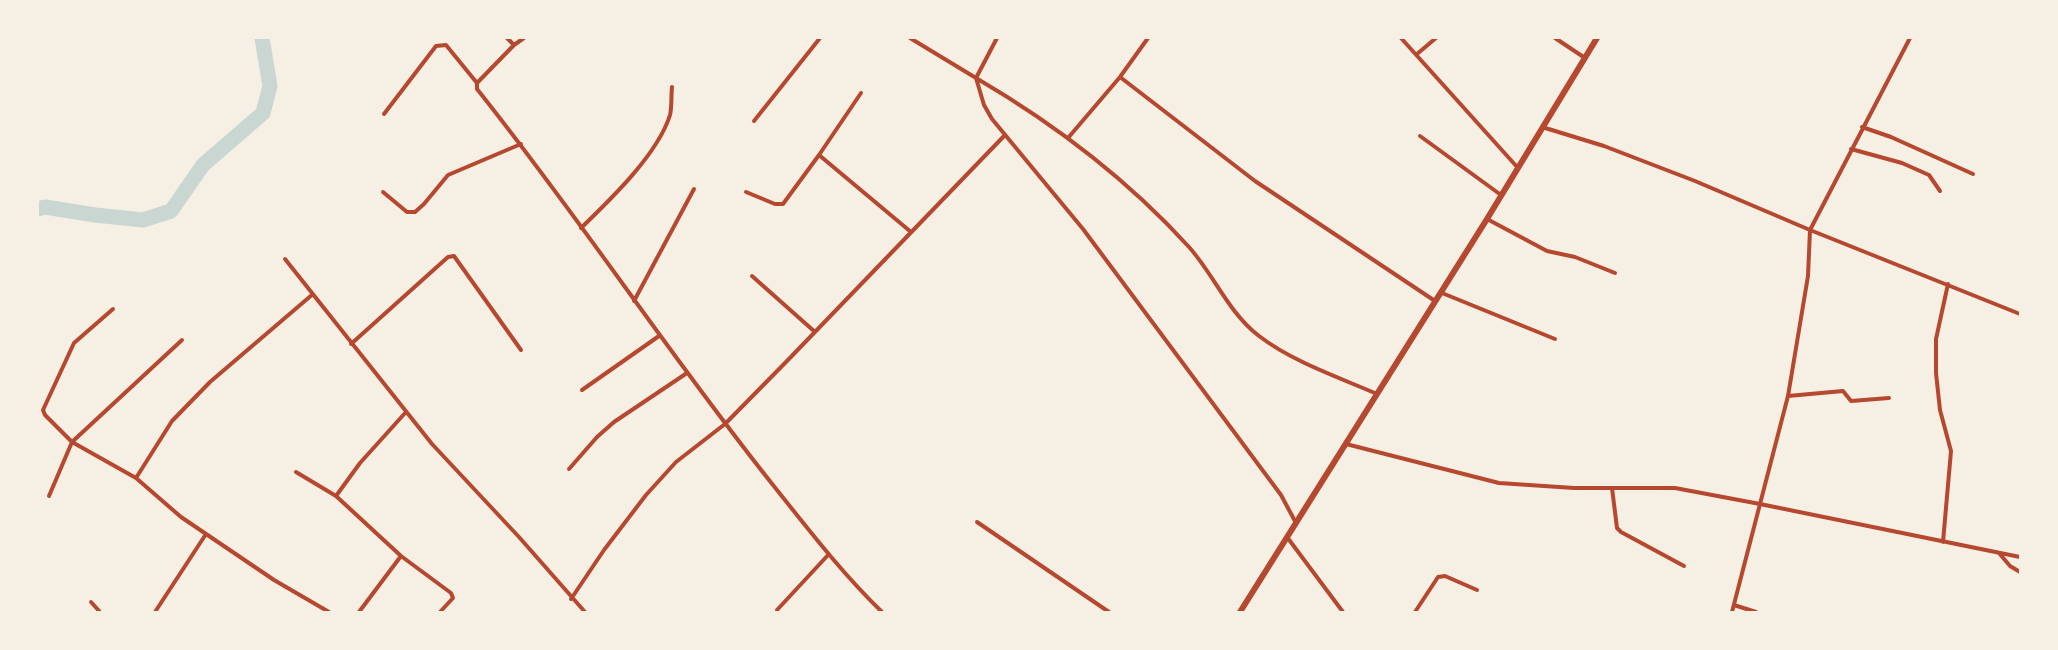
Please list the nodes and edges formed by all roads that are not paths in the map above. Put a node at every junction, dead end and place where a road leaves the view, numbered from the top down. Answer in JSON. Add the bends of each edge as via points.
{"nodes":[{"id":1,"x":507,"y":38,"type":"edge"},
{"id":2,"x":524,"y":38,"type":"edge"},
{"id":3,"x":820,"y":38,"type":"edge"},
{"id":4,"x":910,"y":38,"type":"edge"},
{"id":5,"x":997,"y":38,"type":"edge"},
{"id":6,"x":1148,"y":38,"type":"edge"},
{"id":7,"x":1401,"y":38,"type":"edge"},
{"id":8,"x":1436,"y":38,"type":"edge"},
{"id":9,"x":1555,"y":38,"type":"edge"},
{"id":10,"x":1598,"y":38,"type":"edge"},
{"id":11,"x":1910,"y":38,"type":"edge"},
{"id":12,"x":514,"y":45,"type":"junction"},
{"id":13,"x":1417,"y":54,"type":"junction"},
{"id":14,"x":1584,"y":58,"type":"junction"},
{"id":15,"x":1120,"y":77,"type":"junction"},
{"id":16,"x":976,"y":78,"type":"junction"},
{"id":17,"x":477,"y":83,"type":"junction"},
{"id":18,"x":672,"y":87,"type":"dead end"},
{"id":19,"x":861,"y":93,"type":"dead end"},
{"id":20,"x":384,"y":114,"type":"dead end"},
{"id":21,"x":754,"y":121,"type":"dead end"},
{"id":22,"x":1542,"y":127,"type":"junction"},
{"id":23,"x":1862,"y":128,"type":"junction"},
{"id":24,"x":1005,"y":135,"type":"junction"},
{"id":25,"x":1420,"y":136,"type":"dead end"},
{"id":26,"x":1068,"y":138,"type":"junction"},
{"id":27,"x":521,"y":144,"type":"junction"},
{"id":28,"x":1851,"y":149,"type":"junction"},
{"id":29,"x":819,"y":155,"type":"junction"},
{"id":30,"x":1518,"y":168,"type":"junction"},
{"id":31,"x":1973,"y":174,"type":"dead end"},
{"id":32,"x":694,"y":189,"type":"dead end"},
{"id":33,"x":1940,"y":191,"type":"dead end"},
{"id":34,"x":383,"y":192,"type":"dead end"},
{"id":35,"x":746,"y":192,"type":"dead end"},
{"id":36,"x":1501,"y":195,"type":"junction"},
{"id":37,"x":1487,"y":219,"type":"junction"},
{"id":38,"x":581,"y":228,"type":"junction"},
{"id":39,"x":1810,"y":230,"type":"junction"},
{"id":40,"x":911,"y":232,"type":"junction"},
{"id":41,"x":285,"y":259,"type":"dead end"},
{"id":42,"x":1615,"y":273,"type":"dead end"},
{"id":43,"x":752,"y":276,"type":"dead end"},
{"id":44,"x":1948,"y":284,"type":"junction"},
{"id":45,"x":1441,"y":292,"type":"junction"},
{"id":46,"x":313,"y":294,"type":"junction"},
{"id":47,"x":634,"y":301,"type":"junction"},
{"id":48,"x":1435,"y":301,"type":"junction"},
{"id":49,"x":113,"y":309,"type":"dead end"},
{"id":50,"x":2020,"y":314,"type":"edge"},
{"id":51,"x":815,"y":332,"type":"junction"},
{"id":52,"x":658,"y":336,"type":"junction"},
{"id":53,"x":1555,"y":339,"type":"dead end"},
{"id":54,"x":182,"y":340,"type":"dead end"},
{"id":55,"x":351,"y":344,"type":"junction"},
{"id":56,"x":521,"y":350,"type":"dead end"},
{"id":57,"x":687,"y":373,"type":"junction"},
{"id":58,"x":582,"y":390,"type":"dead end"},
{"id":59,"x":1377,"y":394,"type":"junction"},
{"id":60,"x":1788,"y":396,"type":"junction"},
{"id":61,"x":1889,"y":398,"type":"dead end"},
{"id":62,"x":406,"y":412,"type":"junction"},
{"id":63,"x":724,"y":424,"type":"junction"},
{"id":64,"x":72,"y":442,"type":"junction"},
{"id":65,"x":1346,"y":444,"type":"junction"},
{"id":66,"x":569,"y":469,"type":"dead end"},
{"id":67,"x":296,"y":472,"type":"dead end"},
{"id":68,"x":136,"y":478,"type":"junction"},
{"id":69,"x":1612,"y":488,"type":"junction"},
{"id":70,"x":49,"y":496,"type":"dead end"},
{"id":71,"x":336,"y":496,"type":"junction"},
{"id":72,"x":1760,"y":504,"type":"junction"},
{"id":73,"x":977,"y":522,"type":"dead end"},
{"id":74,"x":1296,"y":523,"type":"junction"},
{"id":75,"x":206,"y":534,"type":"junction"},
{"id":76,"x":1287,"y":537,"type":"junction"},
{"id":77,"x":1943,"y":542,"type":"junction"},
{"id":78,"x":1999,"y":553,"type":"junction"},
{"id":79,"x":829,"y":554,"type":"junction"},
{"id":80,"x":401,"y":556,"type":"junction"},
{"id":81,"x":2020,"y":557,"type":"edge"},
{"id":82,"x":1684,"y":566,"type":"dead end"},
{"id":83,"x":2020,"y":572,"type":"edge"},
{"id":84,"x":1477,"y":590,"type":"dead end"},
{"id":85,"x":571,"y":599,"type":"junction"},
{"id":86,"x":91,"y":602,"type":"dead end"},
{"id":87,"x":1734,"y":605,"type":"junction"},
{"id":88,"x":777,"y":610,"type":"dead end"},
{"id":89,"x":100,"y":612,"type":"edge"},
{"id":90,"x":155,"y":612,"type":"edge"},
{"id":91,"x":328,"y":612,"type":"edge"},
{"id":92,"x":359,"y":612,"type":"edge"},
{"id":93,"x":440,"y":612,"type":"edge"},
{"id":94,"x":585,"y":612,"type":"edge"},
{"id":95,"x":882,"y":612,"type":"edge"},
{"id":96,"x":1108,"y":612,"type":"edge"},
{"id":97,"x":1240,"y":612,"type":"edge"},
{"id":98,"x":1343,"y":612,"type":"edge"},
{"id":99,"x":1415,"y":612,"type":"edge"},
{"id":100,"x":1732,"y":612,"type":"edge"},
{"id":101,"x":1756,"y":612,"type":"edge"}],
"edges":[{"from":1,"to":12,"type":"street"},
{"from":2,"to":12,"type":"street"},
{"from":3,"to":21,"type":"street"},
{"from":4,"to":16,"type":"street"},
{"from":5,"to":16,"type":"street"},
{"from":6,"to":15,"type":"street"},
{"from":7,"to":13,"type":"street"},
{"from":8,"to":13,"type":"street"},
{"from":9,"to":14,"type":"street"},
{"from":10,"to":14,"type":"main road"},
{"from":11,"to":23,"type":"street"},
{"from":12,"to":17,"type":"street"},
{"from":13,"to":30,"type":"street"},
{"from":14,"to":22,"type":"main road"},
{"from":15,"to":26,"type":"street"},
{"from":15,"to":48,"type":"street","via":[[1255,181]]},
{"from":16,"to":24,"type":"street","via":[[984,105]]},
{"from":16,"to":26,"type":"street"},
{"from":17,"to":20,"type":"street","via":[[446,45],[436,46]]},
{"from":17,"to":27,"type":"street","via":[[477,89]]},
{"from":18,"to":38,"type":"street","via":[[669,115],[654,146],[615,195]]},
{"from":19,"to":29,"type":"street"},
{"from":22,"to":30,"type":"main road"},
{"from":22,"to":39,"type":"street","via":[[1685,177]]},
{"from":23,"to":28,"type":"street"},
{"from":23,"to":31,"type":"street"},
{"from":24,"to":40,"type":"street"},
{"from":24,"to":74,"type":"street","via":[[1083,229],[1281,495]]},
{"from":25,"to":36,"type":"street"},
{"from":26,"to":59,"type":"street","via":[[1190,248],[1226,302],[1259,336],[1298,359]]},
{"from":27,"to":34,"type":"street","via":[[448,175],[415,212],[407,212]]},
{"from":27,"to":38,"type":"street"},
{"from":28,"to":33,"type":"street","via":[[1929,175]]},
{"from":28,"to":39,"type":"street"},
{"from":29,"to":35,"type":"street","via":[[783,204]]},
{"from":29,"to":40,"type":"street"},
{"from":30,"to":36,"type":"main road"},
{"from":32,"to":47,"type":"street"},
{"from":36,"to":37,"type":"main road"},
{"from":37,"to":42,"type":"street","via":[[1547,251],[1575,256]]},
{"from":37,"to":45,"type":"main road"},
{"from":38,"to":47,"type":"street"},
{"from":39,"to":44,"type":"street"},
{"from":39,"to":60,"type":"street","via":[[1808,276]]},
{"from":40,"to":51,"type":"street"},
{"from":41,"to":46,"type":"street"},
{"from":43,"to":51,"type":"street"},
{"from":44,"to":50,"type":"street"},
{"from":44,"to":77,"type":"street","via":[[1936,339],[1940,410],[1951,451]]},
{"from":45,"to":48,"type":"main road"},
{"from":45,"to":53,"type":"street"},
{"from":46,"to":55,"type":"street"},
{"from":46,"to":68,"type":"street","via":[[210,382],[172,421]]},
{"from":47,"to":52,"type":"street"},
{"from":48,"to":59,"type":"main road"},
{"from":49,"to":64,"type":"street","via":[[74,343],[43,410]]},
{"from":51,"to":63,"type":"street"},
{"from":52,"to":57,"type":"street"},
{"from":52,"to":58,"type":"street"},
{"from":54,"to":64,"type":"street"},
{"from":55,"to":56,"type":"street","via":[[448,257],[454,256]]},
{"from":55,"to":62,"type":"street"},
{"from":57,"to":63,"type":"street"},
{"from":57,"to":66,"type":"street","via":[[614,423]]},
{"from":59,"to":65,"type":"main road"},
{"from":60,"to":61,"type":"street","via":[[1843,391],[1851,401]]},
{"from":60,"to":72,"type":"street"},
{"from":62,"to":71,"type":"street"},
{"from":62,"to":85,"type":"street"},
{"from":63,"to":79,"type":"street"},
{"from":63,"to":85,"type":"street","via":[[676,462],[646,495]]},
{"from":64,"to":68,"type":"street"},
{"from":64,"to":70,"type":"street"},
{"from":65,"to":69,"type":"street","via":[[1498,483]]},
{"from":65,"to":74,"type":"main road"},
{"from":67,"to":71,"type":"street"},
{"from":68,"to":75,"type":"street"},
{"from":69,"to":72,"type":"street","via":[[1675,488]]},
{"from":69,"to":82,"type":"street","via":[[1617,528]]},
{"from":71,"to":80,"type":"street"},
{"from":72,"to":77,"type":"street"},
{"from":72,"to":87,"type":"street"},
{"from":73,"to":96,"type":"street"},
{"from":74,"to":76,"type":"main road"},
{"from":75,"to":90,"type":"street"},
{"from":75,"to":91,"type":"street"},
{"from":76,"to":97,"type":"main road"},
{"from":76,"to":98,"type":"street"},
{"from":77,"to":78,"type":"street"},
{"from":78,"to":81,"type":"street"},
{"from":78,"to":83,"type":"street"},
{"from":79,"to":88,"type":"street"},
{"from":79,"to":95,"type":"street"},
{"from":80,"to":92,"type":"street"},
{"from":80,"to":93,"type":"street","via":[[451,593],[453,598]]},
{"from":84,"to":99,"type":"street","via":[[1445,576],[1438,577]]},
{"from":85,"to":94,"type":"street"},
{"from":86,"to":89,"type":"street"},
{"from":87,"to":100,"type":"street"},
{"from":87,"to":101,"type":"street"}]}
